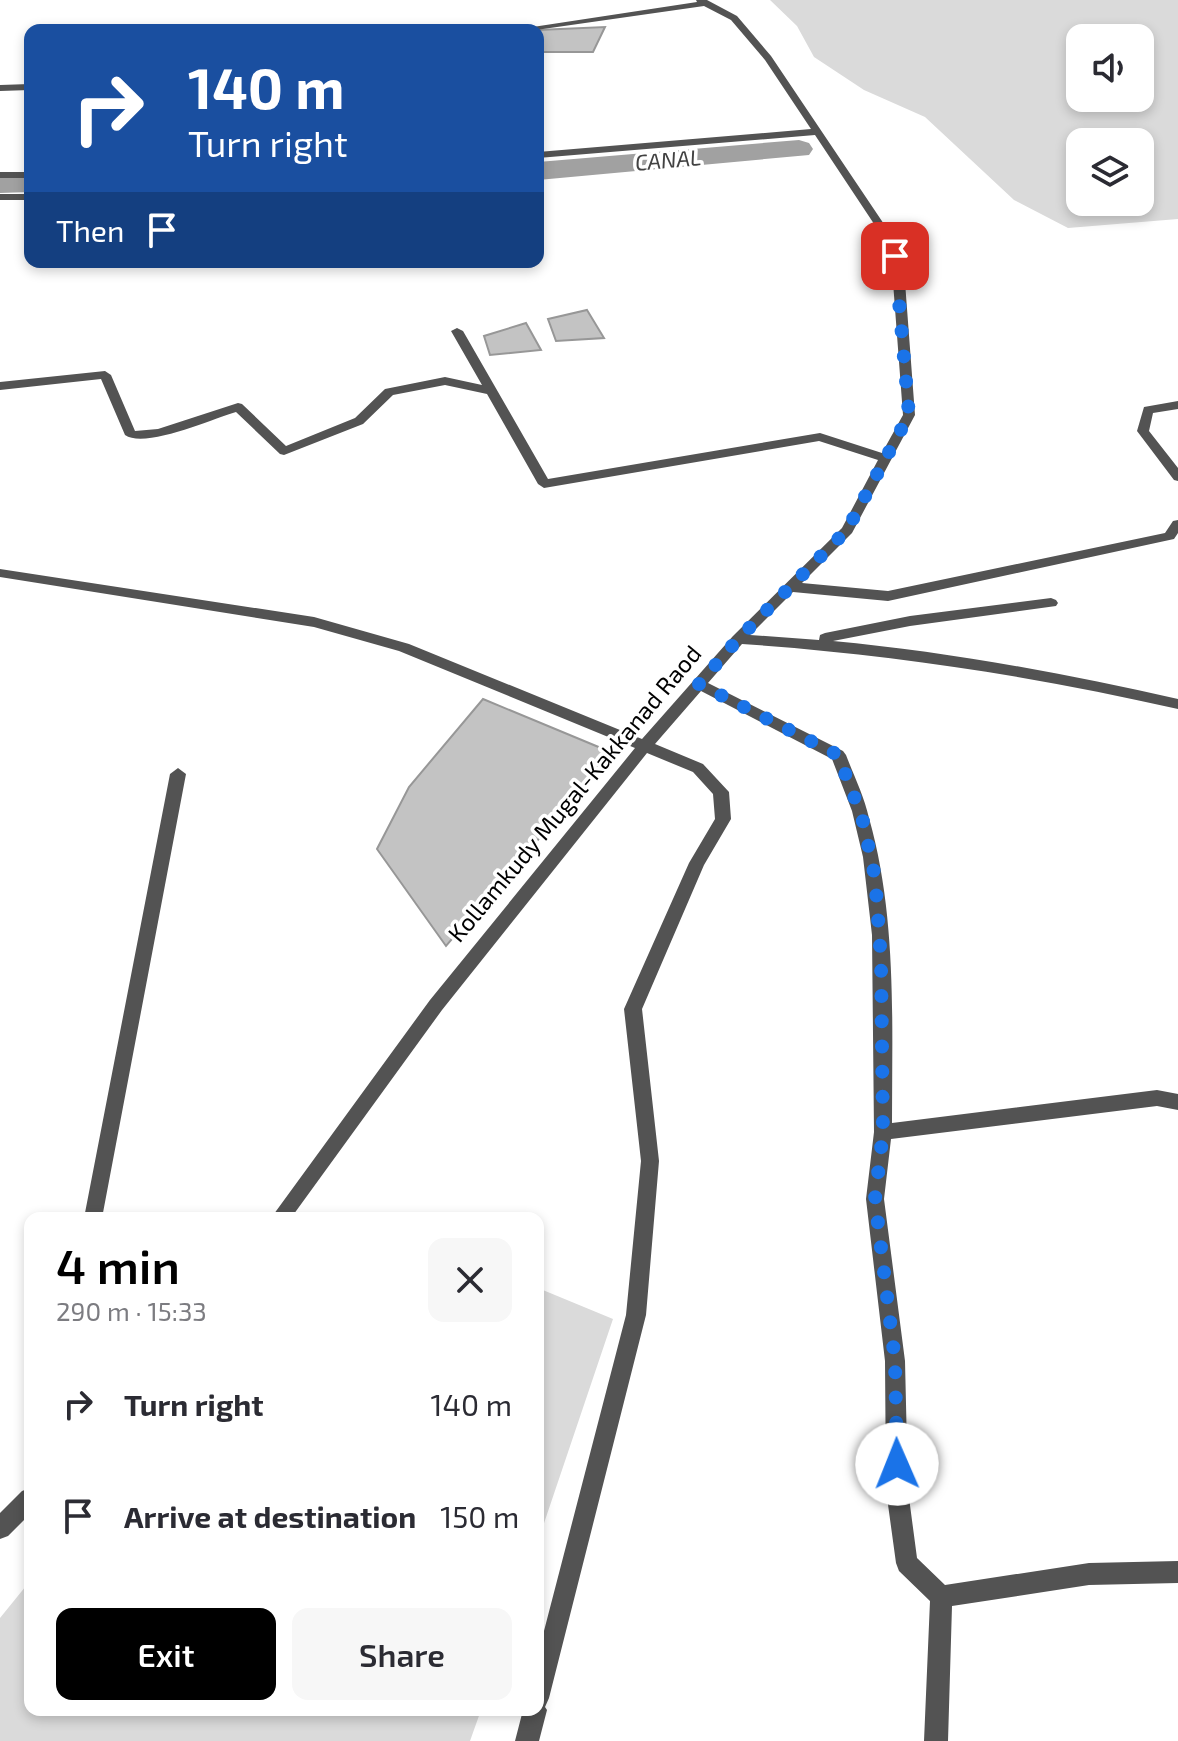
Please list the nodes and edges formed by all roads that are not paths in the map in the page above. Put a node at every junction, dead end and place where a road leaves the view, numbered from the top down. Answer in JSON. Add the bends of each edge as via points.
{"nodes":[{"id":1,"x":703,"y":2,"type":"edge"},
{"id":2,"x":544,"y":26,"type":"edge"},
{"id":3,"x":24,"y":87,"type":"edge"},
{"id":4,"x":0,"y":88,"type":"edge"},
{"id":5,"x":815,"y":132,"type":"junction"},
{"id":6,"x":544,"y":155,"type":"edge"},
{"id":7,"x":0,"y":175,"type":"edge"},
{"id":8,"x":24,"y":175,"type":"edge"},
{"id":9,"x":0,"y":197,"type":"edge"},
{"id":10,"x":24,"y":197,"type":"edge"},
{"id":11,"x":457,"y":331,"type":"dead end"},
{"id":12,"x":0,"y":386,"type":"edge"},
{"id":13,"x":491,"y":391,"type":"junction"},
{"id":14,"x":1178,"y":405,"type":"edge"},
{"id":15,"x":884,"y":458,"type":"junction"},
{"id":16,"x":1178,"y":477,"type":"edge"},
{"id":17,"x":1178,"y":524,"type":"edge"},
{"id":18,"x":0,"y":573,"type":"edge"},
{"id":19,"x":790,"y":587,"type":"junction"},
{"id":20,"x":1051,"y":603,"type":"dead end"},
{"id":21,"x":738,"y":639,"type":"junction"},
{"id":22,"x":804,"y":643,"type":"junction"},
{"id":23,"x":699,"y":684,"type":"junction"},
{"id":24,"x":1178,"y":704,"type":"edge"},
{"id":25,"x":644,"y":747,"type":"junction"},
{"id":26,"x":178,"y":774,"type":"dead end"},
{"id":27,"x":1178,"y":1102,"type":"edge"},
{"id":28,"x":883,"y":1132,"type":"junction"},
{"id":29,"x":94,"y":1212,"type":"edge"},
{"id":30,"x":284,"y":1212,"type":"edge"},
{"id":31,"x":24,"y":1505,"type":"edge"},
{"id":32,"x":0,"y":1528,"type":"edge"},
{"id":33,"x":1178,"y":1572,"type":"edge"},
{"id":34,"x":941,"y":1597,"type":"junction"},
{"id":35,"x":544,"y":1675,"type":"edge"},
{"id":36,"x":533,"y":1716,"type":"edge"},
{"id":37,"x":527,"y":1741,"type":"edge"},
{"id":38,"x":936,"y":1741,"type":"edge"}],
"edges":[{"from":1,"to":2,"type":"street"},
{"from":1,"to":5,"type":"street","name":"Kollamkudy Mugal-Kakkanad Raod","via":[[734,18],[768,58]]},
{"from":3,"to":4,"type":"street"},
{"from":5,"to":6,"type":"street"},
{"from":5,"to":15,"type":"street","name":"Kollamkudy Mugal-Kakkanad Raod","via":[[893,245],[909,415]]},
{"from":7,"to":8,"type":"street"},
{"from":9,"to":10,"type":"street"},
{"from":11,"to":13,"type":"street"},
{"from":12,"to":13,"type":"street","via":[[105,375],[131,435],[159,433],[238,407],[284,451],[359,421],[389,392],[445,381]]},
{"from":13,"to":15,"type":"street","via":[[544,484],[820,437]]},
{"from":14,"to":16,"type":"street","via":[[1148,410],[1143,431]]},
{"from":15,"to":19,"type":"street","name":"Kollamkudy Mugal-Kakkanad Raod","via":[[847,530]]},
{"from":17,"to":19,"type":"street","via":[[1169,536],[888,596]]},
{"from":18,"to":25,"type":"street","via":[[314,622],[404,647],[492,680]]},
{"from":19,"to":21,"type":"street","name":"Kollamkudy Mugal-Kakkanad Raod"},
{"from":20,"to":22,"type":"street","via":[[910,621]]},
{"from":21,"to":22,"type":"street"},
{"from":21,"to":23,"type":"street","name":"Kollamkudy Mugal-Kakkanad Raod"},
{"from":22,"to":24,"type":"street","via":[[896,650],[1096,684]]},
{"from":23,"to":25,"type":"street","name":"Kollamkudy Mugal-Kakkanad Raod"},
{"from":23,"to":28,"type":"street","via":[[838,755],[862,817],[875,877]]},
{"from":25,"to":30,"type":"street","name":"Kollamkudy Mugal-Kakkanad Raod","via":[[436,1005]]},
{"from":25,"to":35,"type":"street","via":[[698,768],[721,792],[723,819],[697,863],[633,1009],[650,1161],[636,1315]]},
{"from":26,"to":29,"type":"street"},
{"from":27,"to":28,"type":"street","via":[[1157,1098]]},
{"from":28,"to":34,"type":"street","via":[[875,1199],[895,1361],[897,1490],[907,1563]]},
{"from":31,"to":32,"type":"street"},
{"from":33,"to":34,"type":"street","via":[[1040,1579]]},
{"from":34,"to":38,"type":"street"},
{"from":36,"to":37,"type":"street"}]}
